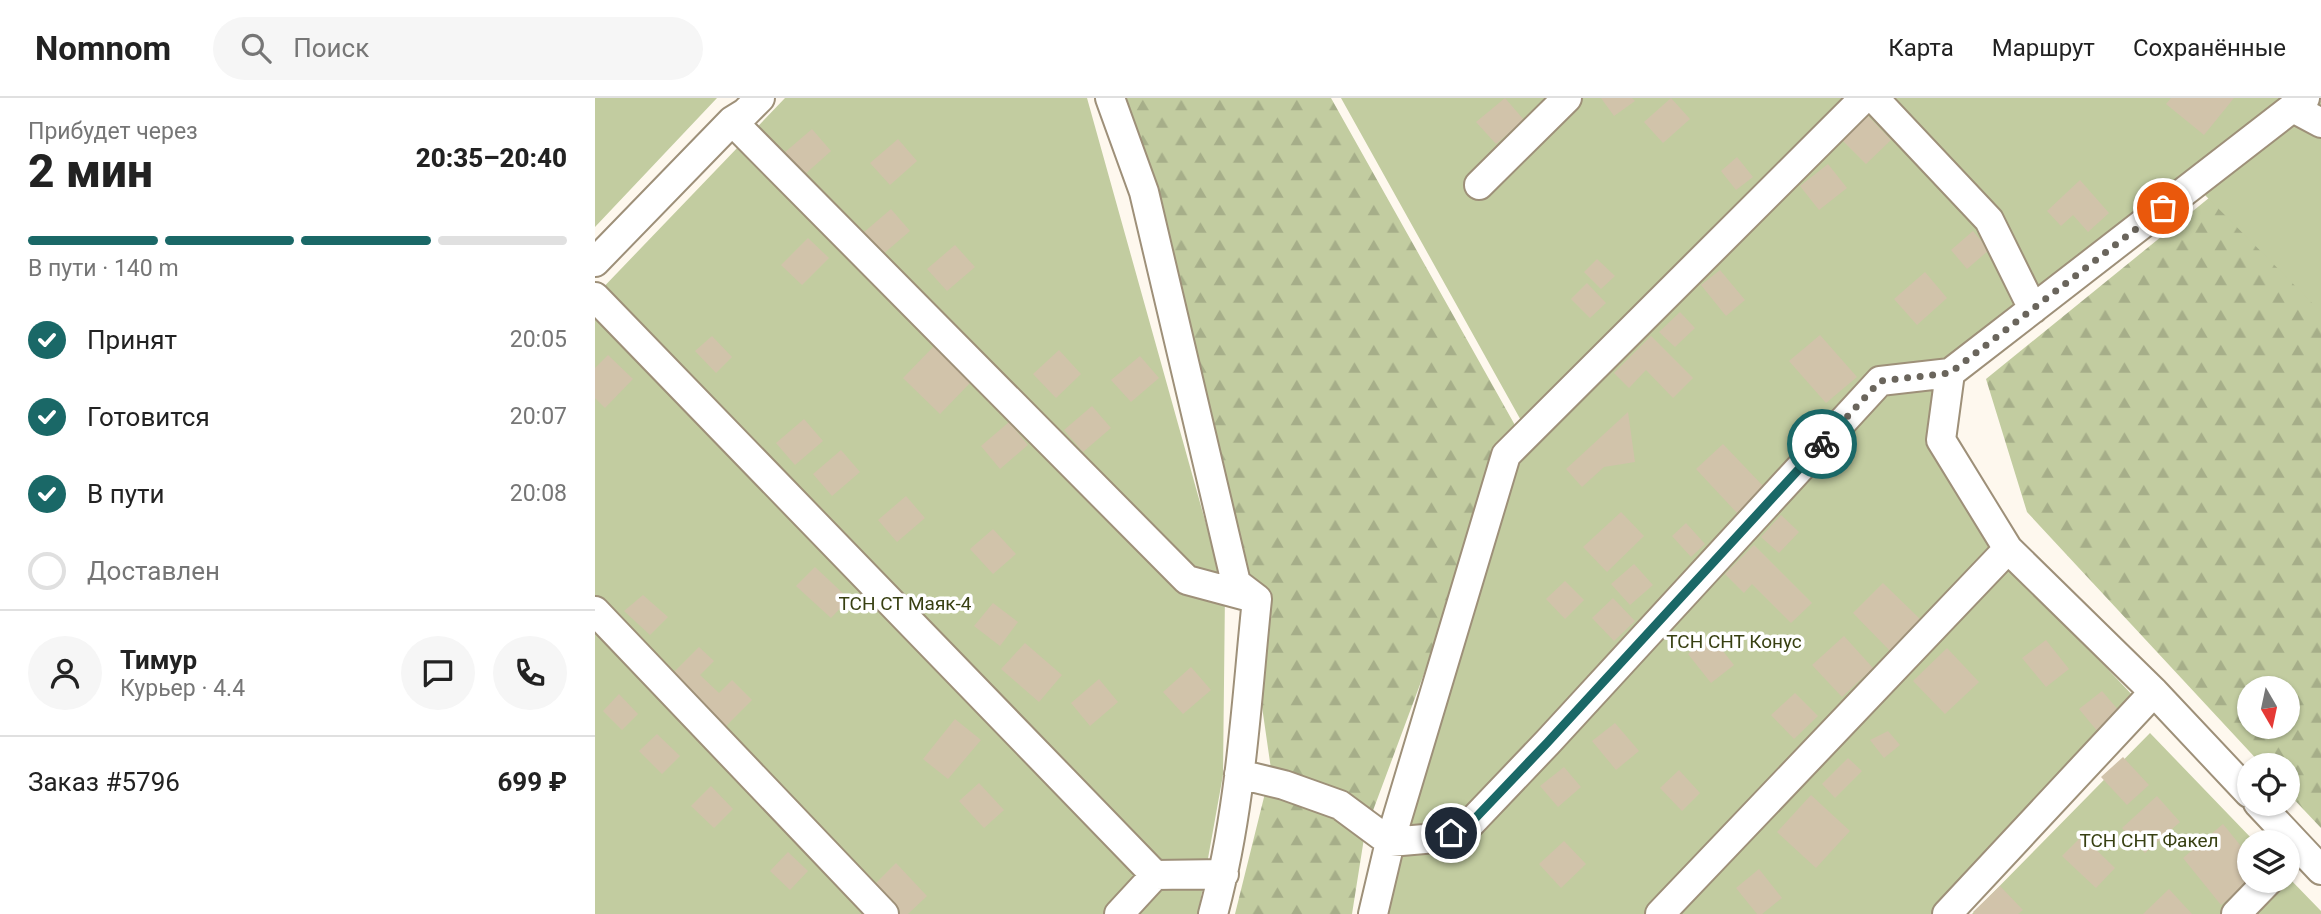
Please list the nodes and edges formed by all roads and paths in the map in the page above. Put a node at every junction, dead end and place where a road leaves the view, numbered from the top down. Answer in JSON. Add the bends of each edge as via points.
{"nodes":[{"id":1,"x":1110,"y":98,"type":"edge"},
{"id":2,"x":1567,"y":98,"type":"edge"},
{"id":3,"x":1864,"y":98,"type":"edge"},
{"id":4,"x":1874,"y":98,"type":"edge"},
{"id":5,"x":2299,"y":103,"type":"edge"},
{"id":6,"x":742,"y":108,"type":"edge"},
{"id":7,"x":2321,"y":123,"type":"edge"},
{"id":8,"x":1479,"y":185,"type":"dead end"},
{"id":9,"x":595,"y":262,"type":"edge"},
{"id":10,"x":595,"y":297,"type":"edge"},
{"id":11,"x":2033,"y":309,"type":"junction"},
{"id":12,"x":1950,"y":373,"type":"junction"},
{"id":13,"x":2008,"y":549,"type":"junction"},
{"id":14,"x":1257,"y":599,"type":"junction"},
{"id":15,"x":595,"y":611,"type":"edge"},
{"id":16,"x":2154,"y":692,"type":"junction"},
{"id":17,"x":1239,"y":774,"type":"junction"},
{"id":18,"x":2237,"y":780,"type":"edge"},
{"id":19,"x":1390,"y":842,"type":"junction"},
{"id":20,"x":2300,"y":858,"type":"edge"},
{"id":21,"x":2321,"y":870,"type":"edge"},
{"id":22,"x":1224,"y":874,"type":"junction"},
{"id":23,"x":1155,"y":875,"type":"junction"},
{"id":24,"x":2256,"y":893,"type":"edge"},
{"id":25,"x":884,"y":914,"type":"edge"},
{"id":26,"x":1119,"y":914,"type":"edge"},
{"id":27,"x":1213,"y":914,"type":"edge"},
{"id":28,"x":1373,"y":914,"type":"edge"},
{"id":29,"x":1660,"y":914,"type":"edge"},
{"id":30,"x":1947,"y":914,"type":"edge"},
{"id":31,"x":2236,"y":914,"type":"edge"}],
"edges":[{"from":1,"to":14,"type":"street","via":[[1144,192],[1236,583]]},
{"from":2,"to":8,"type":"street"},
{"from":3,"to":19,"type":"street","via":[[1507,455]]},
{"from":4,"to":11,"type":"street","via":[[1989,220]]},
{"from":5,"to":7,"type":"street"},
{"from":5,"to":11,"type":"street"},
{"from":6,"to":9,"type":"street"},
{"from":6,"to":14,"type":"street","via":[[1187,580]]},
{"from":10,"to":23,"type":"street"},
{"from":11,"to":12,"type":"street"},
{"from":12,"to":13,"type":"street","via":[[1941,440]]},
{"from":12,"to":19,"type":"street","via":[[1880,381],[1465,829],[1436,838]]},
{"from":13,"to":16,"type":"street"},
{"from":13,"to":29,"type":"street"},
{"from":14,"to":17,"type":"street"},
{"from":15,"to":25,"type":"street"},
{"from":16,"to":18,"type":"street"},
{"from":16,"to":30,"type":"street"},
{"from":17,"to":19,"type":"street","via":[[1340,805]]},
{"from":17,"to":22,"type":"street"},
{"from":19,"to":28,"type":"street"},
{"from":20,"to":21,"type":"street"},
{"from":22,"to":23,"type":"street"},
{"from":22,"to":27,"type":"street"},
{"from":23,"to":26,"type":"street"},
{"from":24,"to":31,"type":"street"}]}
